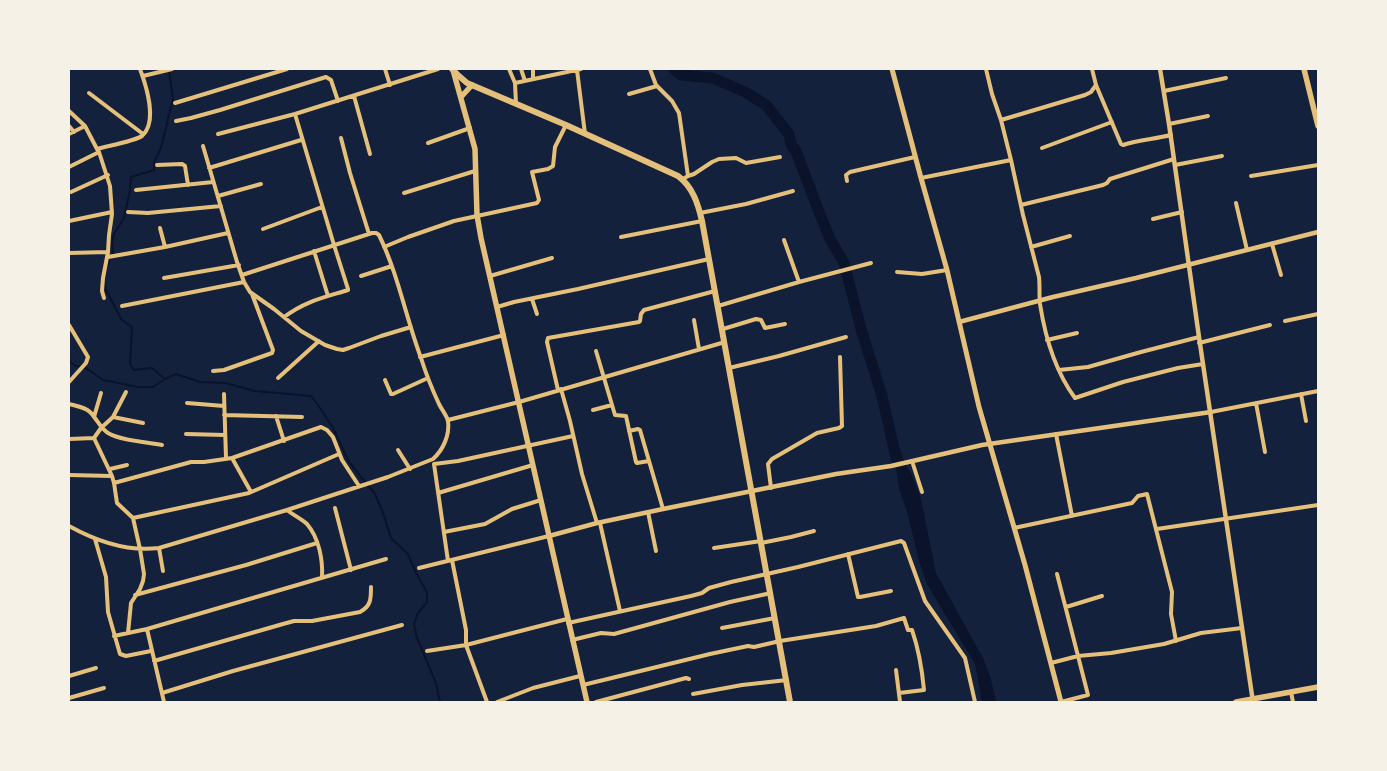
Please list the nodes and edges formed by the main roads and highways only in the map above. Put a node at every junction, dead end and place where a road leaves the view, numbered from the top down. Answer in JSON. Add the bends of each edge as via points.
{"nodes":[{"id":1,"x":452,"y":69,"type":"edge"},
{"id":2,"x":892,"y":69,"type":"edge"},
{"id":3,"x":1304,"y":69,"type":"edge"},
{"id":4,"x":472,"y":85,"type":"junction"},
{"id":5,"x":461,"y":98,"type":"junction"},
{"id":6,"x":1317,"y":118,"type":"edge"},
{"id":7,"x":1318,"y":126,"type":"edge"},
{"id":8,"x":1318,"y":687,"type":"edge"},
{"id":9,"x":1252,"y":701,"type":"edge"},
{"id":10,"x":587,"y":702,"type":"edge"},
{"id":11,"x":790,"y":702,"type":"edge"},
{"id":12,"x":1061,"y":702,"type":"edge"},
{"id":13,"x":1236,"y":702,"type":"edge"}],
"edges":[{"from":1,"to":4,"type":"highway"},
{"from":1,"to":5,"type":"main road"},
{"from":2,"to":12,"type":"main road"},
{"from":3,"to":6,"type":"main road"},
{"from":4,"to":5,"type":"main road"},
{"from":4,"to":11,"type":"highway","via":[[685,178],[692,190],[702,221]]},
{"from":5,"to":10,"type":"main road","via":[[475,149],[481,238]]},
{"from":6,"to":7,"type":"main road"},
{"from":8,"to":9,"type":"main road"},
{"from":9,"to":13,"type":"main road"}]}
